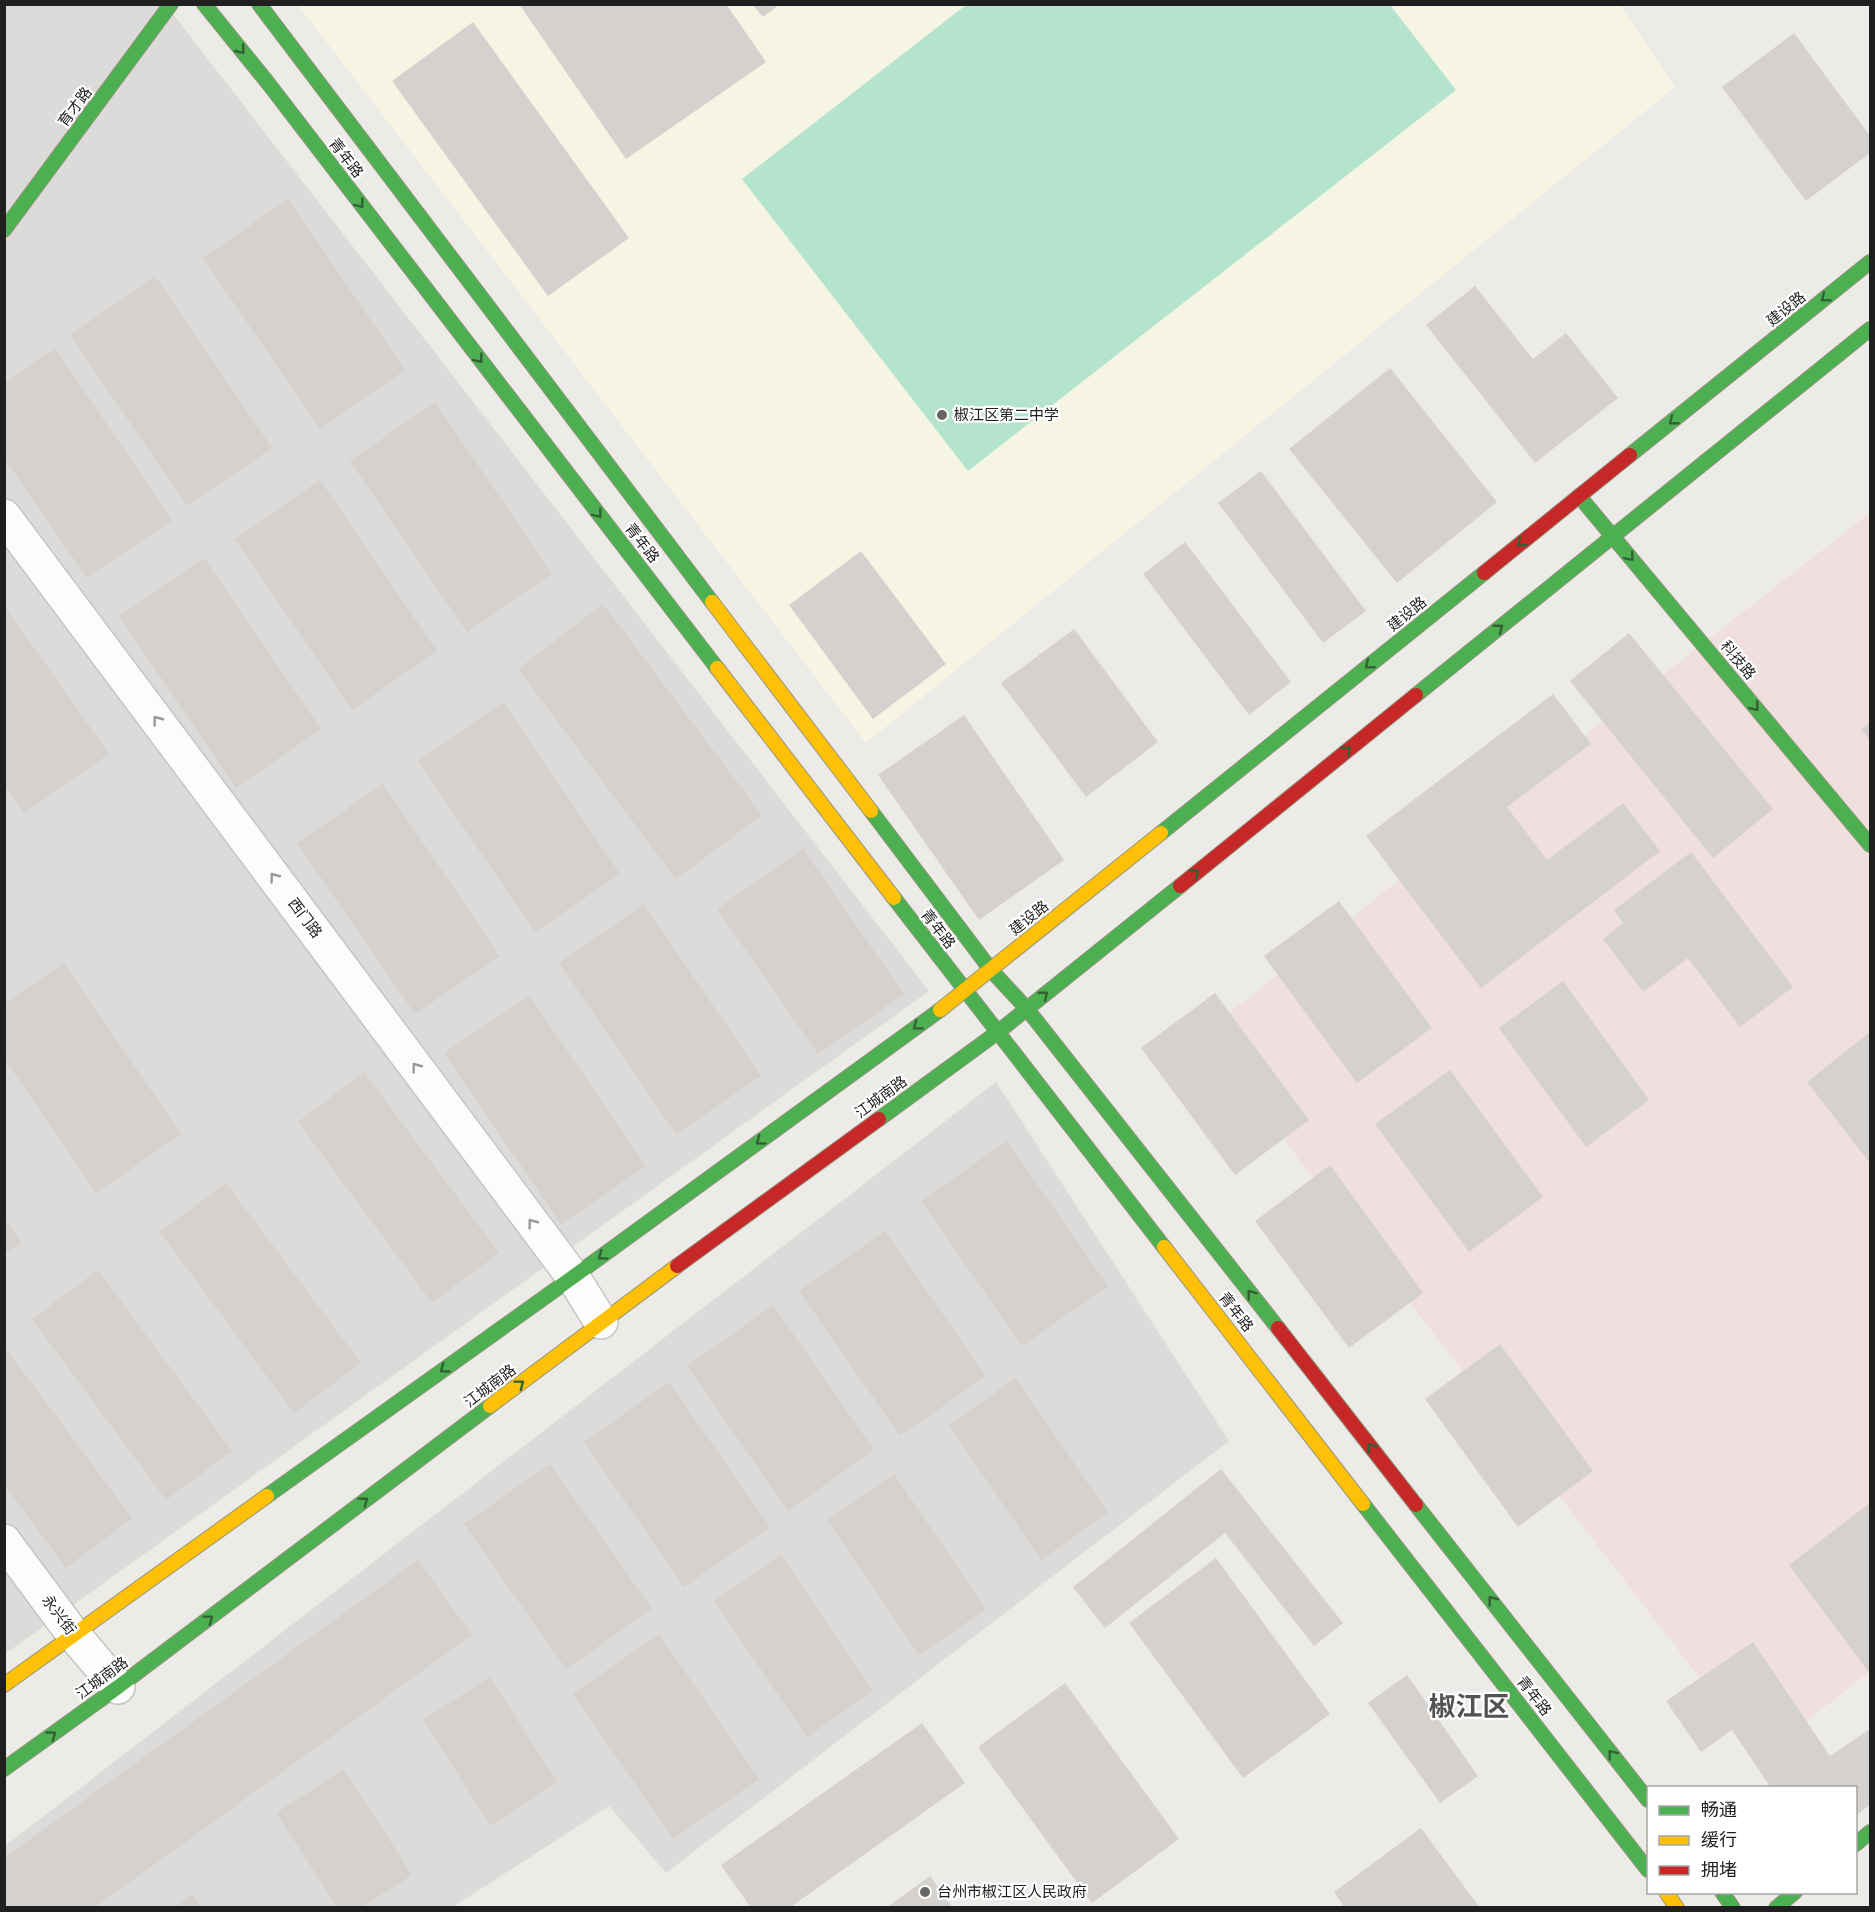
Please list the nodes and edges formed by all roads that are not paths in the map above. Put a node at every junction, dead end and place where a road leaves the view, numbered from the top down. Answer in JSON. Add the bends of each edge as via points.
{"nodes":[{"id":1,"x":171,"y":4,"type":"edge"},
{"id":2,"x":204,"y":4,"type":"edge"},
{"id":3,"x":259,"y":4,"type":"edge"},
{"id":4,"x":4,"y":230,"type":"edge"},
{"id":5,"x":1870,"y":262,"type":"edge"},
{"id":6,"x":1870,"y":329,"type":"edge"},
{"id":7,"x":1579,"y":496,"type":"junction"},
{"id":8,"x":4,"y":516,"type":"edge"},
{"id":9,"x":1613,"y":536,"type":"junction"},
{"id":10,"x":1870,"y":845,"type":"edge"},
{"id":11,"x":991,"y":970,"type":"junction"},
{"id":12,"x":964,"y":991,"type":"junction"},
{"id":13,"x":1027,"y":1009,"type":"junction"},
{"id":14,"x":998,"y":1032,"type":"junction"},
{"id":15,"x":573,"y":1277,"type":"junction"},
{"id":16,"x":602,"y":1322,"type":"junction"},
{"id":17,"x":4,"y":1541,"type":"edge"},
{"id":18,"x":73,"y":1634,"type":"junction"},
{"id":19,"x":4,"y":1685,"type":"edge"},
{"id":20,"x":118,"y":1687,"type":"junction"},
{"id":21,"x":4,"y":1769,"type":"edge"},
{"id":22,"x":1647,"y":1799,"type":"edge"},
{"id":23,"x":1870,"y":1832,"type":"edge"},
{"id":24,"x":1857,"y":1843,"type":"edge"},
{"id":25,"x":1647,"y":1869,"type":"edge"},
{"id":26,"x":1667,"y":1894,"type":"edge"},
{"id":27,"x":1723,"y":1894,"type":"edge"},
{"id":28,"x":1794,"y":1894,"type":"edge"},
{"id":29,"x":1677,"y":1908,"type":"edge"},
{"id":30,"x":1733,"y":1908,"type":"edge"},
{"id":31,"x":1776,"y":1908,"type":"edge"}],
"edges":[{"from":1,"to":4,"type":"main road","name":"育才路"},
{"from":2,"to":12,"type":"main road","name":"青年路","one_way":true},
{"from":3,"to":11,"type":"main road"},
{"from":5,"to":7,"type":"main road","name":"建设路","one_way":true},
{"from":6,"to":9,"type":"main road"},
{"from":7,"to":9,"type":"main road","name":"科技路"},
{"from":7,"to":11,"type":"main road","name":"建设路","one_way":true},
{"from":15,"to":8,"type":"street","name":"西门路","one_way":true},
{"from":9,"to":10,"type":"main road","name":"科技路","one_way":true},
{"from":13,"to":9,"type":"main road","one_way":true},
{"from":11,"to":12,"type":"main road","name":"建设路"},
{"from":11,"to":13,"type":"main road"},
{"from":12,"to":14,"type":"main road","name":"青年路"},
{"from":12,"to":15,"type":"main road","one_way":true},
{"from":13,"to":14,"type":"main road"},
{"from":22,"to":13,"type":"main road","one_way":true},
{"from":14,"to":16,"type":"main road","name":"江城南路"},
{"from":14,"to":25,"type":"main road","name":"青年路"},
{"from":15,"to":16,"type":"street","name":"西门路"},
{"from":15,"to":18,"type":"main road","one_way":true},
{"from":20,"to":16,"type":"main road","name":"江城南路","one_way":true},
{"from":17,"to":18,"type":"street","name":"永兴街"},
{"from":18,"to":19,"type":"main road"},
{"from":18,"to":20,"type":"street","name":"永兴街"},
{"from":21,"to":20,"type":"main road","name":"江城南路","one_way":true},
{"from":23,"to":24,"type":"main road"},
{"from":26,"to":29,"type":"main road"},
{"from":27,"to":30,"type":"main road"},
{"from":28,"to":31,"type":"main road"}]}
